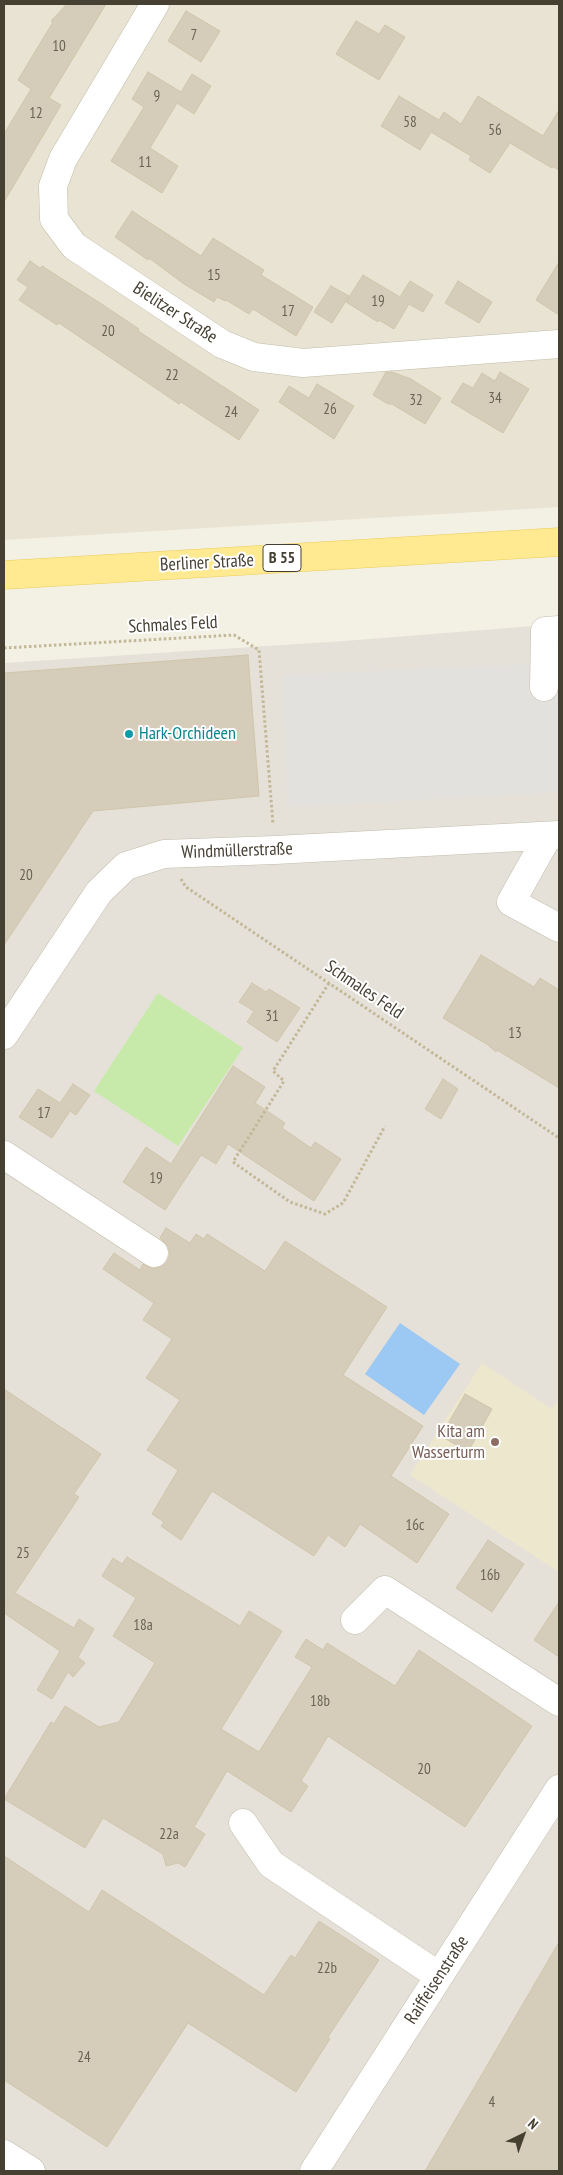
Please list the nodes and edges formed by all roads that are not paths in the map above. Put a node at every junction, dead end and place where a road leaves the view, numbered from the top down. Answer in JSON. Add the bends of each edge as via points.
{"nodes":[{"id":1,"x":155,"y":4,"type":"edge"},
{"id":2,"x":559,"y":344,"type":"edge"},
{"id":3,"x":559,"y":542,"type":"edge"},
{"id":4,"x":4,"y":575,"type":"edge"},
{"id":5,"x":559,"y":630,"type":"edge"},
{"id":6,"x":544,"y":687,"type":"dead end"},
{"id":7,"x":554,"y":835,"type":"edge"},
{"id":8,"x":559,"y":928,"type":"edge"},
{"id":9,"x":4,"y":1034,"type":"edge"},
{"id":10,"x":4,"y":1155,"type":"edge"},
{"id":11,"x":154,"y":1253,"type":"dead end"},
{"id":12,"x":354,"y":1620,"type":"dead end"},
{"id":13,"x":559,"y":1702,"type":"edge"},
{"id":14,"x":559,"y":1789,"type":"edge"},
{"id":15,"x":243,"y":1823,"type":"dead end"},
{"id":16,"x":440,"y":1976,"type":"junction"},
{"id":17,"x":4,"y":2154,"type":"edge"},
{"id":18,"x":31,"y":2171,"type":"edge"},
{"id":19,"x":314,"y":2171,"type":"edge"}],
"edges":[{"from":1,"to":2,"type":"street","name":"Bielitzer Straße","via":[[64,159],[53,186],[54,219],[74,246],[222,344],[254,358],[303,363]]},
{"from":3,"to":4,"type":"main road","name":"Berliner Straße","number":"B 55"},
{"from":5,"to":6,"type":"street","via":[[545,631]]},
{"from":7,"to":8,"type":"street","via":[[511,902]]},
{"from":7,"to":9,"type":"street","name":"Windmüllerstraße","via":[[164,854],[126,866],[99,892]]},
{"from":10,"to":11,"type":"street"},
{"from":12,"to":13,"type":"street","via":[[385,1590]]},
{"from":14,"to":16,"type":"street","name":"Raiffeisenstraße"},
{"from":15,"to":16,"type":"street","via":[[271,1864]]},
{"from":16,"to":19,"type":"street","name":"Raiffeisenstraße"},
{"from":17,"to":18,"type":"street"}]}
